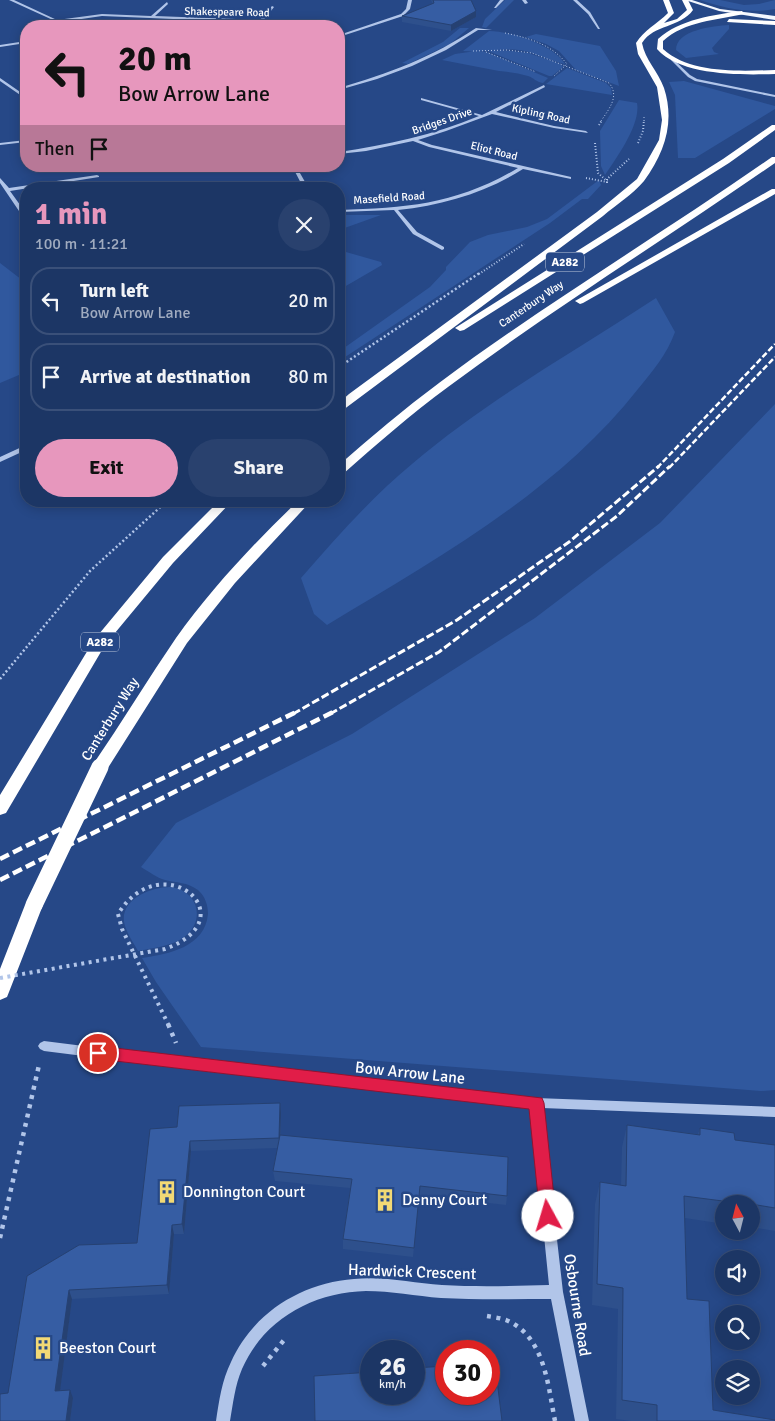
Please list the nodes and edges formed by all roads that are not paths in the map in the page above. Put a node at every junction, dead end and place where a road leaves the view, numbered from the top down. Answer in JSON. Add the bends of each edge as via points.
{"nodes":[{"id":1,"x":10,"y":0,"type":"edge"},
{"id":2,"x":410,"y":0,"type":"edge"},
{"id":3,"x":502,"y":0,"type":"edge"},
{"id":4,"x":575,"y":0,"type":"edge"},
{"id":5,"x":666,"y":0,"type":"edge"},
{"id":6,"x":686,"y":0,"type":"edge"},
{"id":7,"x":166,"y":3,"type":"dead end"},
{"id":8,"x":272,"y":7,"type":"dead end"},
{"id":9,"x":494,"y":7,"type":"dead end"},
{"id":10,"x":775,"y":11,"type":"edge"},
{"id":11,"x":745,"y":13,"type":"junction"},
{"id":12,"x":151,"y":18,"type":"junction"},
{"id":13,"x":775,"y":18,"type":"edge"},
{"id":14,"x":55,"y":20,"type":"edge"},
{"id":15,"x":66,"y":20,"type":"edge"},
{"id":16,"x":224,"y":20,"type":"edge"},
{"id":17,"x":262,"y":20,"type":"edge"},
{"id":18,"x":775,"y":23,"type":"edge"},
{"id":19,"x":658,"y":26,"type":"junction"},
{"id":20,"x":685,"y":26,"type":"junction"},
{"id":21,"x":345,"y":27,"type":"edge"},
{"id":22,"x":599,"y":28,"type":"dead end"},
{"id":23,"x":360,"y":29,"type":"junction"},
{"id":24,"x":490,"y":30,"type":"road end"},
{"id":25,"x":345,"y":34,"type":"edge"},
{"id":26,"x":20,"y":43,"type":"edge"},
{"id":27,"x":0,"y":46,"type":"edge"},
{"id":28,"x":672,"y":59,"type":"junction"},
{"id":29,"x":775,"y":72,"type":"edge"},
{"id":30,"x":0,"y":79,"type":"edge"},
{"id":31,"x":345,"y":86,"type":"edge"},
{"id":32,"x":544,"y":86,"type":"road end"},
{"id":33,"x":20,"y":94,"type":"edge"},
{"id":34,"x":775,"y":96,"type":"edge"},
{"id":35,"x":422,"y":99,"type":"dead end"},
{"id":36,"x":493,"y":113,"type":"junction"},
{"id":37,"x":483,"y":116,"type":"junction"},
{"id":38,"x":775,"y":127,"type":"edge"},
{"id":39,"x":586,"y":132,"type":"dead end"},
{"id":40,"x":415,"y":140,"type":"junction"},
{"id":41,"x":20,"y":142,"type":"edge"},
{"id":42,"x":0,"y":144,"type":"edge"},
{"id":43,"x":345,"y":152,"type":"edge"},
{"id":44,"x":775,"y":159,"type":"edge"},
{"id":45,"x":521,"y":168,"type":"junction"},
{"id":46,"x":97,"y":176,"type":"dead end"},
{"id":47,"x":569,"y":178,"type":"road end"},
{"id":48,"x":0,"y":179,"type":"edge"},
{"id":49,"x":58,"y":182,"type":"edge"},
{"id":50,"x":20,"y":188,"type":"edge"},
{"id":51,"x":7,"y":190,"type":"junction"},
{"id":52,"x":775,"y":191,"type":"edge"},
{"id":53,"x":20,"y":209,"type":"edge"},
{"id":54,"x":396,"y":210,"type":"junction"},
{"id":55,"x":345,"y":211,"type":"edge"},
{"id":56,"x":442,"y":248,"type":"dead end"},
{"id":57,"x":468,"y":365,"type":"junction"},
{"id":58,"x":353,"y":396,"type":"junction"},
{"id":59,"x":345,"y":403,"type":"edge"},
{"id":60,"x":20,"y":450,"type":"edge"},
{"id":61,"x":0,"y":460,"type":"edge"},
{"id":62,"x":345,"y":465,"type":"edge"},
{"id":63,"x":220,"y":507,"type":"edge"},
{"id":64,"x":299,"y":507,"type":"edge"},
{"id":65,"x":1,"y":807,"type":"edge"},
{"id":66,"x":0,"y":992,"type":"edge"},
{"id":67,"x":44,"y":1046,"type":"road end"},
{"id":68,"x":536,"y":1103,"type":"junction"},
{"id":69,"x":775,"y":1112,"type":"edge"},
{"id":70,"x":556,"y":1292,"type":"junction"},
{"id":71,"x":223,"y":1421,"type":"edge"},
{"id":72,"x":582,"y":1421,"type":"edge"}],
"edges":[{"from":1,"to":14,"type":"street"},
{"from":2,"to":23,"type":"street","via":[[402,15]]},
{"from":3,"to":9,"type":"street"},
{"from":4,"to":22,"type":"street"},
{"from":5,"to":19,"type":"highway","number":"A282","via":[[671,13]]},
{"from":6,"to":11,"type":"main road"},
{"from":6,"to":19,"type":"highway","number":"A282","via":[[690,10],[688,14]]},
{"from":7,"to":12,"type":"street"},
{"from":8,"to":17,"type":"street"},
{"from":10,"to":11,"type":"main road"},
{"from":11,"to":13,"type":"main road"},
{"from":11,"to":20,"type":"highway"},
{"from":12,"to":15,"type":"street","name":"Shakespeare Road","via":[[102,16]]},
{"from":12,"to":16,"type":"street","name":"Shakespeare Road"},
{"from":18,"to":20,"type":"highway","via":[[737,21]]},
{"from":19,"to":58,"type":"highway","number":"A282","via":[[644,35],[639,47],[660,87],[666,110],[665,126],[660,145],[640,180],[600,214]]},
{"from":20,"to":28,"type":"highway","via":[[669,32],[660,40],[660,51]]},
{"from":21,"to":23,"type":"street","name":"Shakespeare Road"},
{"from":23,"to":25,"type":"street"},
{"from":24,"to":31,"type":"street","via":[[477,28],[456,44],[430,57],[382,77]]},
{"from":26,"to":27,"type":"street"},
{"from":28,"to":29,"type":"highway","via":[[720,71]]},
{"from":28,"to":34,"type":"street","via":[[696,80]]},
{"from":30,"to":33,"type":"street"},
{"from":32,"to":36,"type":"street","name":"Bridges Drive"},
{"from":35,"to":37,"type":"street"},
{"from":36,"to":37,"type":"street","name":"Bridges Drive"},
{"from":36,"to":39,"type":"street","name":"Kipling Road"},
{"from":37,"to":40,"type":"street","name":"Bridges Drive"},
{"from":38,"to":58,"type":"highway","name":"Canterbury Way","number":"A282"},
{"from":40,"to":43,"type":"street","name":"Bridges Drive"},
{"from":40,"to":45,"type":"street","name":"Eliot Road"},
{"from":41,"to":42,"type":"street"},
{"from":44,"to":57,"type":"highway","name":"Canterbury Way","number":"A282"},
{"from":45,"to":47,"type":"street","name":"Eliot Road"},
{"from":45,"to":54,"type":"street","name":"Masefield Road","via":[[470,195],[444,203]]},
{"from":46,"to":49,"type":"street"},
{"from":48,"to":51,"type":"street"},
{"from":50,"to":51,"type":"street"},
{"from":51,"to":53,"type":"street"},
{"from":52,"to":57,"type":"highway","number":"A282"},
{"from":54,"to":55,"type":"street","name":"Masefield Road"},
{"from":54,"to":56,"type":"street","via":[[415,233]]},
{"from":57,"to":62,"type":"highway","name":"Canterbury Way","number":"A282"},
{"from":58,"to":59,"type":"highway","name":"Canterbury Way","number":"A282"},
{"from":60,"to":61,"type":"street"},
{"from":63,"to":65,"type":"highway","number":"A282","via":[[168,560],[99,643]]},
{"from":64,"to":66,"type":"highway","name":"Canterbury Way","bridge":true,"via":[[230,580],[182,640],[100,767],[34,905]]},
{"from":67,"to":68,"type":"street","name":"Bow Arrow Lane"},
{"from":68,"to":69,"type":"street","name":"Bow Arrow Lane"},
{"from":68,"to":70,"type":"street","name":"Osbourne Road"},
{"from":70,"to":71,"type":"street","name":"Hardwick Crescent","via":[[466,1292],[360,1284],[328,1288],[306,1296],[273,1317],[243,1354],[230,1384]]},
{"from":70,"to":72,"type":"street","name":"Osbourne Road"}]}
